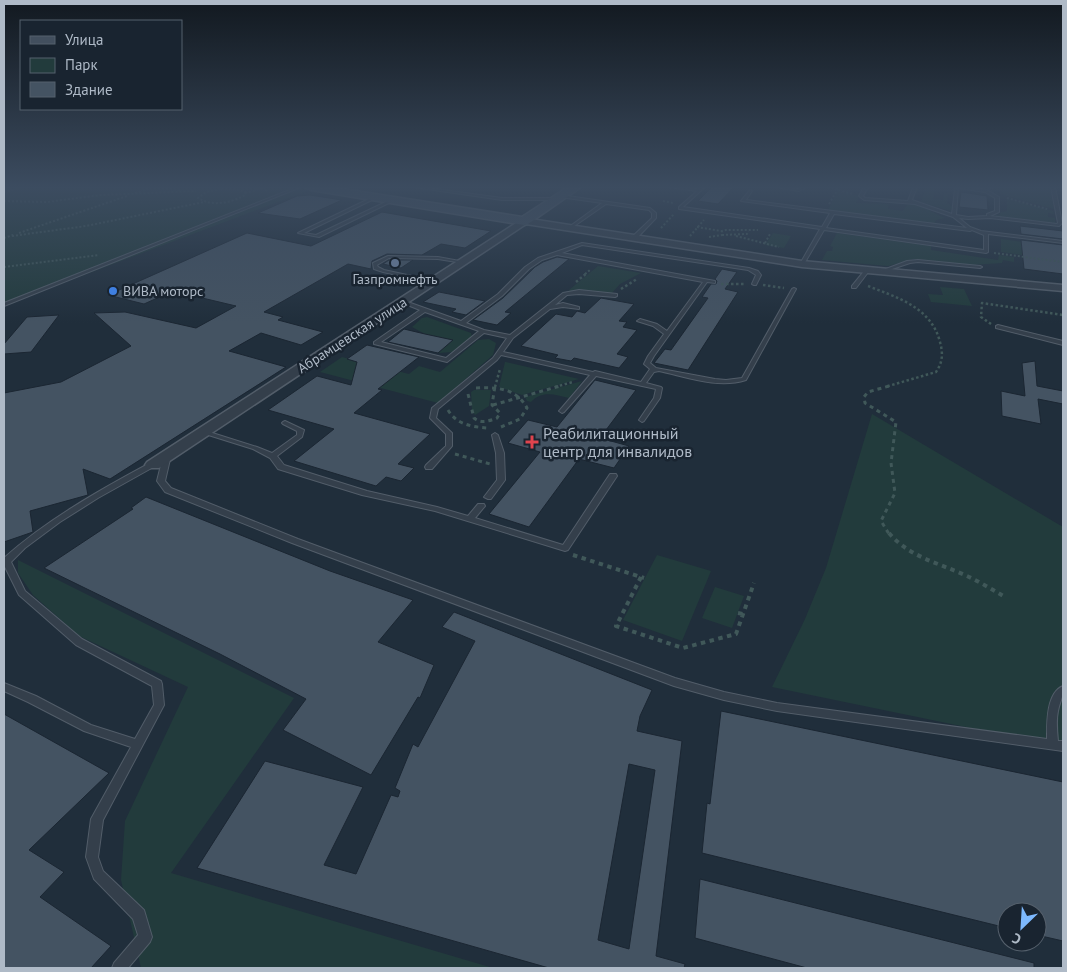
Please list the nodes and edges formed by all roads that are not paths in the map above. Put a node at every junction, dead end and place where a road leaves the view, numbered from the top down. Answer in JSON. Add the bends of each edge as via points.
{"nodes":[{"id":1,"x":186,"y":232,"type":"edge"},
{"id":2,"x":301,"y":232,"type":"edge"},
{"id":3,"x":325,"y":232,"type":"edge"},
{"id":4,"x":507,"y":232,"type":"edge"},
{"id":5,"x":598,"y":232,"type":"edge"},
{"id":6,"x":640,"y":232,"type":"edge"},
{"id":7,"x":822,"y":232,"type":"edge"},
{"id":8,"x":848,"y":232,"type":"edge"},
{"id":9,"x":981,"y":232,"type":"edge"},
{"id":10,"x":989,"y":232,"type":"edge"},
{"id":11,"x":634,"y":238,"type":"junction"},
{"id":12,"x":1063,"y":242,"type":"edge"},
{"id":13,"x":556,"y":253,"type":"junction"},
{"id":14,"x":463,"y":262,"type":"junction"},
{"id":15,"x":802,"y":264,"type":"junction"},
{"id":16,"x":980,"y":267,"type":"dead end"},
{"id":17,"x":867,"y":271,"type":"junction"},
{"id":18,"x":880,"y":272,"type":"junction"},
{"id":19,"x":433,"y":282,"type":"junction"},
{"id":20,"x":754,"y":284,"type":"dead end"},
{"id":21,"x":854,"y":287,"type":"dead end"},
{"id":22,"x":1063,"y":288,"type":"edge"},
{"id":23,"x":794,"y":289,"type":"dead end"},
{"id":24,"x":615,"y":295,"type":"road end"},
{"id":25,"x":557,"y":301,"type":"junction"},
{"id":26,"x":403,"y":302,"type":"junction"},
{"id":27,"x":4,"y":305,"type":"edge"},
{"id":28,"x":563,"y":306,"type":"junction"},
{"id":29,"x":550,"y":307,"type":"junction"},
{"id":30,"x":577,"y":308,"type":"dead end"},
{"id":31,"x":424,"y":310,"type":"junction"},
{"id":32,"x":640,"y":321,"type":"dead end"},
{"id":33,"x":462,"y":323,"type":"junction"},
{"id":34,"x":998,"y":327,"type":"road end"},
{"id":35,"x":483,"y":331,"type":"junction"},
{"id":36,"x":667,"y":334,"type":"junction"},
{"id":37,"x":511,"y":337,"type":"junction"},
{"id":38,"x":1063,"y":343,"type":"edge"},
{"id":39,"x":499,"y":353,"type":"junction"},
{"id":40,"x":656,"y":370,"type":"junction"},
{"id":41,"x":591,"y":372,"type":"junction"},
{"id":42,"x":643,"y":383,"type":"junction"},
{"id":43,"x":562,"y":412,"type":"dead end"},
{"id":44,"x":642,"y":420,"type":"dead end"},
{"id":45,"x":285,"y":423,"type":"dead end"},
{"id":46,"x":204,"y":432,"type":"junction"},
{"id":47,"x":494,"y":432,"type":"road end"},
{"id":48,"x":167,"y":455,"type":"junction"},
{"id":49,"x":273,"y":456,"type":"junction"},
{"id":50,"x":153,"y":465,"type":"joint"},
{"id":51,"x":429,"y":467,"type":"dead end"},
{"id":52,"x":613,"y":476,"type":"dead end"},
{"id":53,"x":488,"y":497,"type":"dead end"},
{"id":54,"x":481,"y":506,"type":"dead end"},
{"id":55,"x":470,"y":519,"type":"junction"},
{"id":56,"x":4,"y":687,"type":"edge"},
{"id":57,"x":1063,"y":690,"type":"edge"},
{"id":58,"x":137,"y":744,"type":"junction"},
{"id":59,"x":1058,"y":745,"type":"edge"},
{"id":60,"x":119,"y":968,"type":"edge"}],
"edges":[{"from":1,"to":27,"type":"lane"},
{"from":2,"to":3,"type":"lane","via":[[317,236]]},
{"from":4,"to":14,"type":"street","name":"Абрамцевская улица"},
{"from":5,"to":11,"type":"street"},
{"from":6,"to":11,"type":"lane"},
{"from":7,"to":15,"type":"lane"},
{"from":8,"to":9,"type":"lane","via":[[986,252],[987,236]]},
{"from":10,"to":12,"type":"lane"},
{"from":11,"to":15,"type":"street"},
{"from":13,"to":20,"type":"lane","via":[[582,244],[749,269],[759,275]]},
{"from":13,"to":33,"type":"lane","via":[[527,268]]},
{"from":13,"to":36,"type":"lane","via":[[710,282]]},
{"from":14,"to":19,"type":"street","name":"Абрамцевская улица"},
{"from":14,"to":19,"type":"lane","via":[[388,256],[375,264],[383,271]]},
{"from":15,"to":17,"type":"street"},
{"from":16,"to":18,"type":"lane","via":[[918,261]]},
{"from":17,"to":18,"type":"street"},
{"from":17,"to":21,"type":"lane"},
{"from":18,"to":22,"type":"street"},
{"from":19,"to":26,"type":"street","name":"Абрамцевская улица"},
{"from":23,"to":40,"type":"lane","via":[[744,379],[724,382]]},
{"from":24,"to":25,"type":"lane","via":[[579,292],[567,294]]},
{"from":25,"to":28,"type":"lane"},
{"from":25,"to":29,"type":"lane"},
{"from":26,"to":31,"type":"lane"},
{"from":26,"to":46,"type":"street","name":"Абрамцевская улица"},
{"from":28,"to":29,"type":"lane"},
{"from":28,"to":30,"type":"lane"},
{"from":29,"to":37,"type":"lane"},
{"from":31,"to":33,"type":"lane"},
{"from":31,"to":35,"type":"lane","via":[[376,343],[447,360]]},
{"from":32,"to":36,"type":"lane","via":[[661,328]]},
{"from":33,"to":35,"type":"lane"},
{"from":34,"to":38,"type":"lane"},
{"from":35,"to":37,"type":"lane"},
{"from":36,"to":40,"type":"lane","via":[[647,364]]},
{"from":37,"to":39,"type":"lane"},
{"from":39,"to":41,"type":"lane"},
{"from":39,"to":51,"type":"lane","via":[[435,408],[433,418],[448,434],[450,446]]},
{"from":40,"to":42,"type":"lane","via":[[652,370]]},
{"from":41,"to":42,"type":"lane"},
{"from":41,"to":43,"type":"lane"},
{"from":42,"to":44,"type":"lane","via":[[659,388],[658,398]]},
{"from":45,"to":49,"type":"lane","via":[[301,430],[300,436]]},
{"from":46,"to":48,"type":"street","name":"Абрамцевская улица"},
{"from":46,"to":49,"type":"lane"},
{"from":47,"to":53,"type":"lane","via":[[501,480]]},
{"from":48,"to":50,"type":"street","name":"Абрамцевская улица"},
{"from":48,"to":59,"type":"lane","via":[[161,481],[168,490],[295,541],[674,682],[777,707]]},
{"from":49,"to":55,"type":"lane","via":[[281,467],[366,494]]},
{"from":50,"to":58,"type":"lane","via":[[109,488],[26,542],[6,561],[22,593],[79,642],[157,684],[159,705]]},
{"from":52,"to":55,"type":"lane","via":[[565,548]]},
{"from":54,"to":55,"type":"lane"},
{"from":56,"to":58,"type":"lane","via":[[88,728]]},
{"from":57,"to":59,"type":"lane","via":[[1052,712]]},
{"from":58,"to":60,"type":"lane","via":[[97,819],[92,857],[98,875],[139,915],[145,937]]}]}
